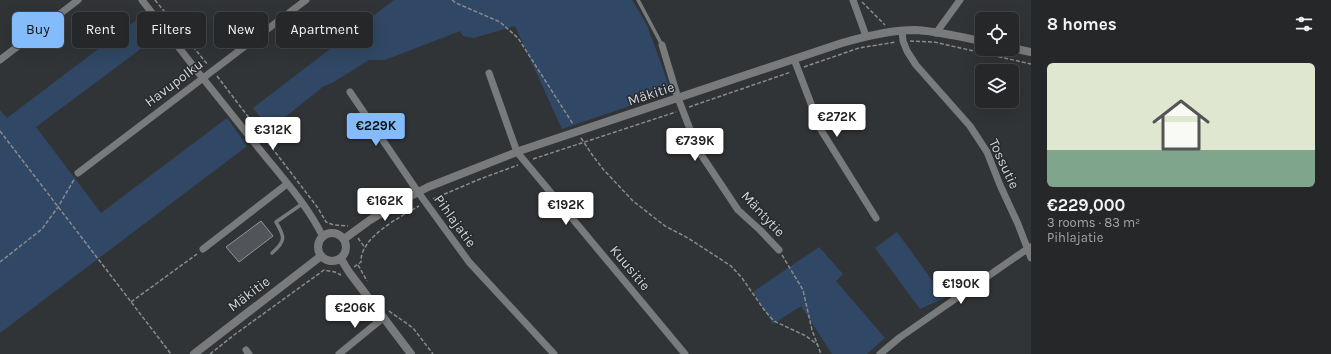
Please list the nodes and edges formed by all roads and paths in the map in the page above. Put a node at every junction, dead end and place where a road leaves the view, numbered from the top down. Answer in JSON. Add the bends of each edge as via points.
{"nodes":[{"id":1,"x":78,"y":0,"type":"edge"},
{"id":2,"x":142,"y":0,"type":"edge"},
{"id":3,"x":155,"y":0,"type":"edge"},
{"id":4,"x":306,"y":0,"type":"edge"},
{"id":5,"x":452,"y":0,"type":"edge"},
{"id":6,"x":638,"y":0,"type":"edge"},
{"id":7,"x":853,"y":0,"type":"edge"},
{"id":8,"x":859,"y":0,"type":"edge"},
{"id":9,"x":960,"y":0,"type":"edge"},
{"id":10,"x":902,"y":31,"type":"junction"},
{"id":11,"x":886,"y":32,"type":"junction"},
{"id":12,"x":936,"y":33,"type":"junction"},
{"id":13,"x":866,"y":36,"type":"junction"},
{"id":14,"x":975,"y":40,"type":"edge"},
{"id":15,"x":662,"y":45,"type":"joint"},
{"id":16,"x":1019,"y":49,"type":"edge"},
{"id":17,"x":1031,"y":52,"type":"edge"},
{"id":18,"x":794,"y":59,"type":"junction"},
{"id":19,"x":0,"y":60,"type":"edge"},
{"id":20,"x":213,"y":71,"type":"junction"},
{"id":21,"x":489,"y":74,"type":"dead end"},
{"id":22,"x":202,"y":78,"type":"junction"},
{"id":23,"x":350,"y":92,"type":"dead end"},
{"id":24,"x":678,"y":98,"type":"junction"},
{"id":25,"x":0,"y":131,"type":"edge"},
{"id":26,"x":578,"y":132,"type":"junction"},
{"id":27,"x":517,"y":152,"type":"junction"},
{"id":28,"x":78,"y":173,"type":"joint"},
{"id":29,"x":288,"y":184,"type":"junction"},
{"id":30,"x":418,"y":192,"type":"junction"},
{"id":31,"x":302,"y":204,"type":"junction"},
{"id":32,"x":58,"y":207,"type":"junction"},
{"id":33,"x":876,"y":218,"type":"dead end"},
{"id":34,"x":353,"y":231,"type":"junction"},
{"id":35,"x":322,"y":237,"type":"junction"},
{"id":36,"x":344,"y":238,"type":"junction"},
{"id":37,"x":1029,"y":247,"type":"edge"},
{"id":38,"x":203,"y":249,"type":"joint"},
{"id":39,"x":779,"y":250,"type":"joint"},
{"id":40,"x":272,"y":253,"type":"dead end"},
{"id":41,"x":321,"y":256,"type":"junction"},
{"id":42,"x":1031,"y":258,"type":"edge"},
{"id":43,"x":341,"y":259,"type":"junction"},
{"id":44,"x":0,"y":262,"type":"edge"},
{"id":45,"x":358,"y":264,"type":"junction"},
{"id":46,"x":349,"y":272,"type":"junction"},
{"id":47,"x":371,"y":286,"type":"dead end"},
{"id":48,"x":131,"y":302,"type":"junction"},
{"id":49,"x":389,"y":311,"type":"dead end"},
{"id":50,"x":383,"y":318,"type":"junction"},
{"id":51,"x":818,"y":345,"type":"junction"},
{"id":52,"x":171,"y":354,"type":"edge"},
{"id":53,"x":194,"y":354,"type":"edge"},
{"id":54,"x":210,"y":354,"type":"edge"},
{"id":55,"x":338,"y":354,"type":"edge"},
{"id":56,"x":411,"y":354,"type":"edge"},
{"id":57,"x":433,"y":354,"type":"edge"},
{"id":58,"x":554,"y":354,"type":"edge"},
{"id":59,"x":685,"y":354,"type":"edge"},
{"id":60,"x":821,"y":354,"type":"edge"},
{"id":61,"x":880,"y":354,"type":"edge"}],
"edges":[{"from":1,"to":19,"type":"street"},
{"from":2,"to":22,"type":"street"},
{"from":3,"to":20,"type":"path"},
{"from":4,"to":20,"type":"street","name":"Havupolku"},
{"from":5,"to":26,"type":"path","via":[[500,22],[518,38]]},
{"from":6,"to":15,"type":"lane","name":"Mäntytie"},
{"from":7,"to":13,"type":"street"},
{"from":8,"to":11,"type":"path","via":[[884,24]]},
{"from":9,"to":12,"type":"street"},
{"from":10,"to":11,"type":"street","name":"Mäkitie"},
{"from":10,"to":12,"type":"street","name":"Mäkitie"},
{"from":10,"to":37,"type":"street","name":"Tossutie","via":[[906,51],[970,126],[987,152]]},
{"from":11,"to":13,"type":"street","name":"Mäkitie"},
{"from":12,"to":14,"type":"street","name":"Mäkitie"},
{"from":13,"to":18,"type":"street","name":"Mäkitie"},
{"from":15,"to":24,"type":"street","name":"Mäntytie"},
{"from":16,"to":17,"type":"street"},
{"from":18,"to":24,"type":"street","name":"Mäkitie"},
{"from":18,"to":33,"type":"street","via":[[821,130]]},
{"from":20,"to":22,"type":"street","name":"Havupolku"},
{"from":20,"to":34,"type":"path","via":[[326,222],[348,226]]},
{"from":21,"to":27,"type":"street","name":"Kuusitie"},
{"from":22,"to":28,"type":"street","name":"Havupolku"},
{"from":22,"to":29,"type":"street"},
{"from":23,"to":30,"type":"street","name":"Pihlajatie"},
{"from":24,"to":26,"type":"street","name":"Mäkitie"},
{"from":24,"to":39,"type":"street","name":"Mäntytie","via":[[698,150],[738,210]]},
{"from":25,"to":32,"type":"path"},
{"from":26,"to":27,"type":"street","name":"Mäkitie"},
{"from":26,"to":51,"type":"path","via":[[593,156],[633,201],[665,226],[730,266],[774,321],[806,336]]},
{"from":27,"to":30,"type":"street","name":"Mäkitie"},
{"from":27,"to":59,"type":"street","name":"Kuusitie"},
{"from":28,"to":32,"type":"path"},
{"from":29,"to":31,"type":"street"},
{"from":29,"to":38,"type":"street"},
{"from":30,"to":34,"type":"street","name":"Mäkitie"},
{"from":30,"to":58,"type":"street","name":"Pihlajatie","via":[[468,262]]},
{"from":31,"to":35,"type":"street","via":[[315,220]]},
{"from":31,"to":40,"type":"lane","via":[[276,222],[283,234],[278,248]]},
{"from":32,"to":44,"type":"path","via":[[42,229]]},
{"from":32,"to":48,"type":"path"},
{"from":34,"to":36,"type":"street","name":"Mäkitie"},
{"from":34,"to":45,"type":"path","via":[[365,248]]},
{"from":35,"to":36,"type":"street","via":[[334,233]]},
{"from":35,"to":41,"type":"street","via":[[318,247]]},
{"from":36,"to":43,"type":"street","via":[[347,249]]},
{"from":37,"to":42,"type":"street","name":"Tossutie"},
{"from":37,"to":61,"type":"street","via":[[946,304]]},
{"from":38,"to":48,"type":"path"},
{"from":39,"to":51,"type":"path","via":[[802,290]]},
{"from":41,"to":43,"type":"street","via":[[331,262]]},
{"from":41,"to":53,"type":"street","name":"Mäkitie"},
{"from":43,"to":46,"type":"street"},
{"from":45,"to":46,"type":"path"},
{"from":45,"to":47,"type":"path"},
{"from":46,"to":50,"type":"street"},
{"from":46,"to":54,"type":"path","via":[[342,276],[324,270]]},
{"from":48,"to":52,"type":"path"},
{"from":49,"to":57,"type":"path","via":[[413,328]]},
{"from":50,"to":55,"type":"street"},
{"from":50,"to":56,"type":"street"},
{"from":51,"to":60,"type":"path"}]}
